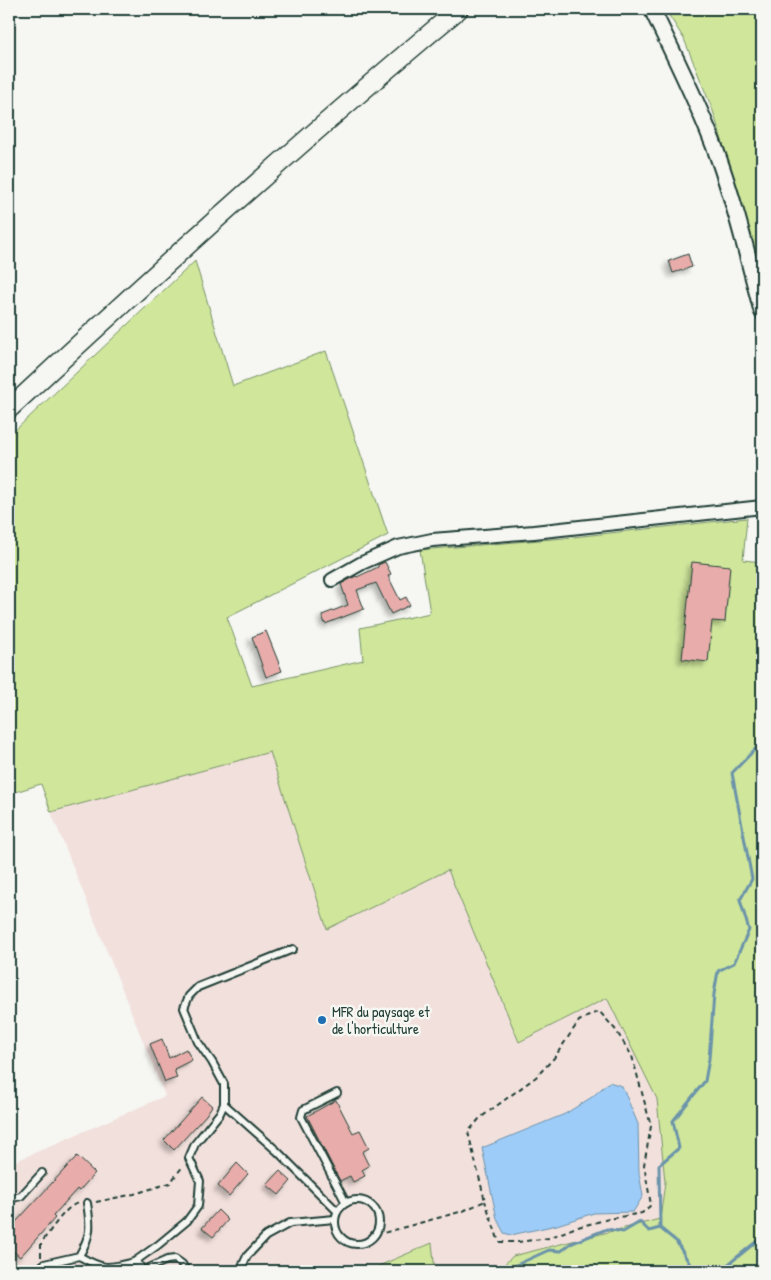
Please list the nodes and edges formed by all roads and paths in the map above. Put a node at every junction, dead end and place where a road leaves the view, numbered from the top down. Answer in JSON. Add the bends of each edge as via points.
{"nodes":[{"id":1,"x":459,"y":9,"type":"edge"},
{"id":2,"x":652,"y":9,"type":"edge"},
{"id":3,"x":762,"y":311,"type":"edge"},
{"id":4,"x":9,"y":409,"type":"edge"},
{"id":5,"x":762,"y":507,"type":"edge"},
{"id":6,"x":332,"y":580,"type":"dead end"},
{"id":7,"x":293,"y":949,"type":"dead end"},
{"id":8,"x":337,"y":1093,"type":"dead end"},
{"id":9,"x":224,"y":1104,"type":"junction"},
{"id":10,"x":189,"y":1158,"type":"junction"},
{"id":11,"x":42,"y":1173,"type":"dead end"},
{"id":12,"x":9,"y":1199,"type":"edge"},
{"id":13,"x":485,"y":1201,"type":"junction"},
{"id":14,"x":87,"y":1203,"type":"junction"},
{"id":15,"x":346,"y":1203,"type":"junction"},
{"id":16,"x":337,"y":1211,"type":"junction"},
{"id":17,"x":335,"y":1220,"type":"junction"},
{"id":18,"x":376,"y":1235,"type":"junction"},
{"id":19,"x":78,"y":1256,"type":"junction"},
{"id":20,"x":134,"y":1262,"type":"junction"},
{"id":21,"x":9,"y":1264,"type":"edge"},
{"id":22,"x":44,"y":1264,"type":"junction"},
{"id":23,"x":17,"y":1271,"type":"edge"},
{"id":24,"x":37,"y":1271,"type":"edge"},
{"id":25,"x":142,"y":1271,"type":"edge"},
{"id":26,"x":186,"y":1271,"type":"edge"},
{"id":27,"x":240,"y":1271,"type":"edge"}],
"edges":[{"from":1,"to":4,"type":"main road","via":[[240,199]]},
{"from":2,"to":3,"type":"street","via":[[715,149]]},
{"from":5,"to":6,"type":"street","via":[[432,540],[398,547]]},
{"from":7,"to":9,"type":"lane","via":[[198,987],[189,996],[184,1008],[198,1042],[224,1084]]},
{"from":8,"to":15,"type":"lane","via":[[303,1110],[301,1117]]},
{"from":9,"to":10,"type":"lane","via":[[195,1144]]},
{"from":9,"to":16,"type":"lane"},
{"from":10,"to":14,"type":"path","via":[[170,1183]]},
{"from":10,"to":20,"type":"lane","via":[[200,1181],[198,1206],[187,1221]]},
{"from":11,"to":12,"type":"lane","via":[[21,1196]]},
{"from":13,"to":13,"type":"path","via":[[468,1132],[480,1118],[536,1077],[554,1058],[579,1021],[599,1011],[615,1028],[632,1056],[650,1126],[644,1164],[651,1205],[642,1213],[600,1221],[549,1238],[499,1242]]},
{"from":13,"to":18,"type":"path","via":[[462,1211]]},
{"from":14,"to":19,"type":"lane","via":[[90,1226],[87,1242]]},
{"from":14,"to":22,"type":"path","via":[[69,1208],[41,1243]]},
{"from":15,"to":16,"type":"lane"},
{"from":15,"to":18,"type":"lane","via":[[353,1200],[372,1205],[379,1215]]},
{"from":16,"to":17,"type":"lane"},
{"from":17,"to":18,"type":"lane","via":[[339,1234],[347,1242],[362,1244]]},
{"from":17,"to":27,"type":"lane","via":[[290,1223],[266,1236],[247,1256]]},
{"from":19,"to":20,"type":"lane","via":[[109,1268]]},
{"from":19,"to":22,"type":"lane"},
{"from":20,"to":25,"type":"lane"},
{"from":21,"to":23,"type":"path"},
{"from":22,"to":24,"type":"lane"},
{"from":25,"to":26,"type":"lane","via":[[175,1259]]}]}
